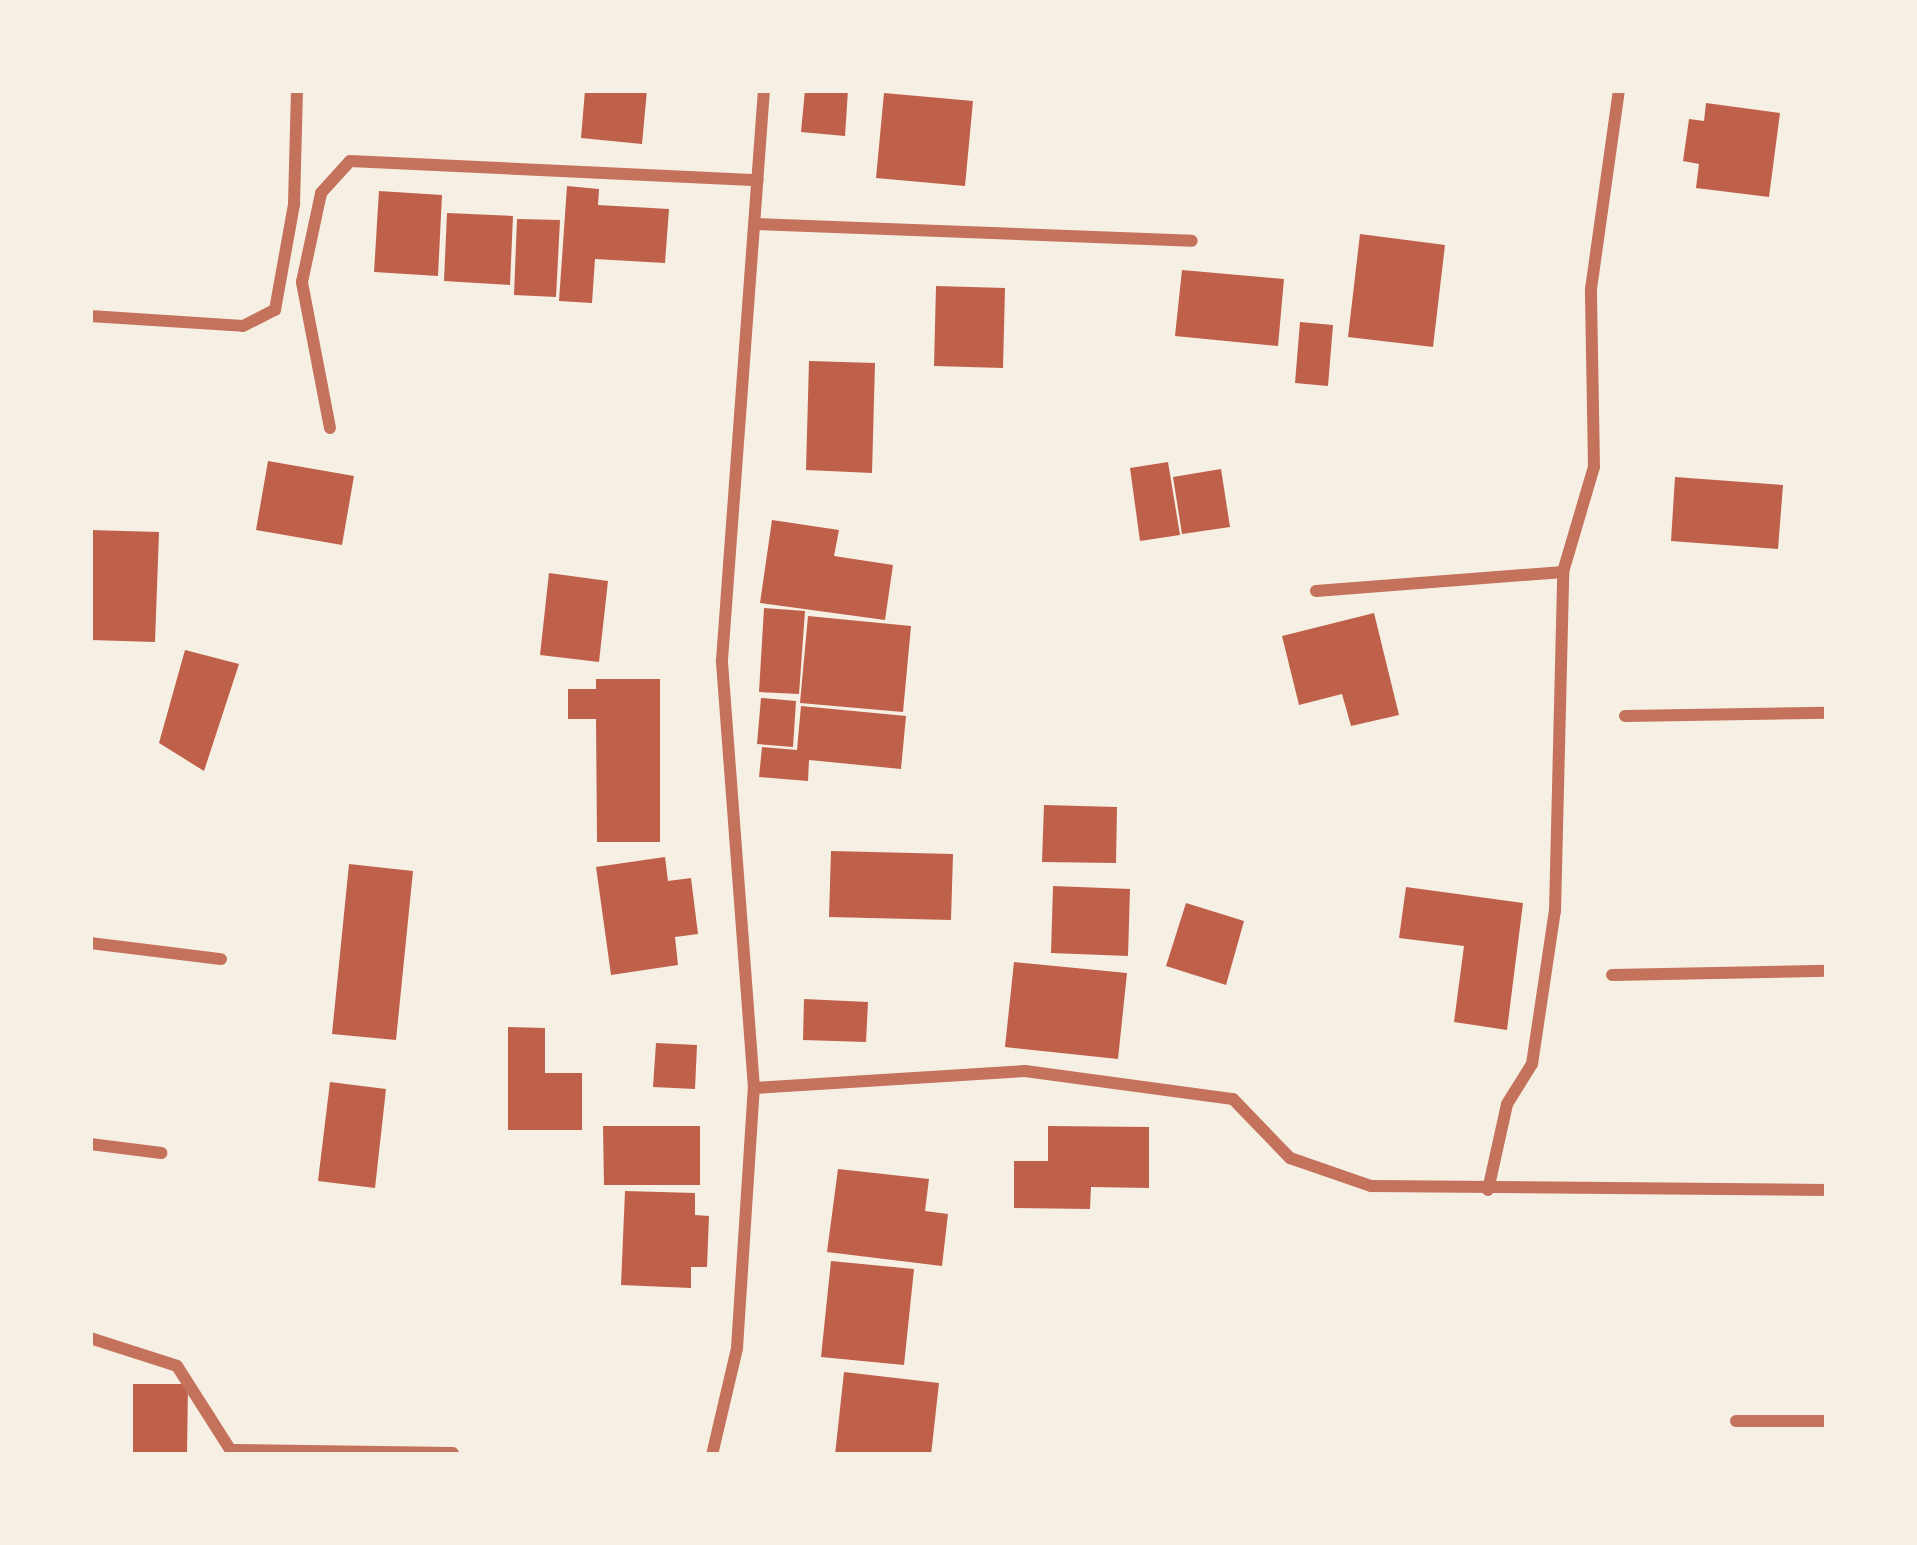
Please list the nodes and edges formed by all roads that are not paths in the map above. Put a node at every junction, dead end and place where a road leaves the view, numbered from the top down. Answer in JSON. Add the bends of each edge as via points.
{"nodes":[{"id":1,"x":297,"y":90,"type":"edge"},
{"id":2,"x":764,"y":90,"type":"edge"},
{"id":3,"x":1619,"y":90,"type":"edge"},
{"id":4,"x":758,"y":180,"type":"junction"},
{"id":5,"x":755,"y":224,"type":"junction"},
{"id":6,"x":1192,"y":241,"type":"dead end"},
{"id":7,"x":90,"y":316,"type":"edge"},
{"id":8,"x":330,"y":428,"type":"dead end"},
{"id":9,"x":1563,"y":572,"type":"junction"},
{"id":10,"x":1316,"y":591,"type":"dead end"},
{"id":11,"x":1827,"y":713,"type":"edge"},
{"id":12,"x":1624,"y":716,"type":"dead end"},
{"id":13,"x":90,"y":944,"type":"edge"},
{"id":14,"x":221,"y":959,"type":"dead end"},
{"id":15,"x":1827,"y":971,"type":"edge"},
{"id":16,"x":1612,"y":975,"type":"dead end"},
{"id":17,"x":754,"y":1088,"type":"junction"},
{"id":18,"x":90,"y":1144,"type":"edge"},
{"id":19,"x":161,"y":1153,"type":"dead end"},
{"id":20,"x":1488,"y":1190,"type":"junction"},
{"id":21,"x":1827,"y":1190,"type":"edge"},
{"id":22,"x":90,"y":1338,"type":"edge"},
{"id":23,"x":1736,"y":1421,"type":"dead end"},
{"id":24,"x":1827,"y":1421,"type":"edge"},
{"id":25,"x":233,"y":1452,"type":"edge"},
{"id":26,"x":453,"y":1453,"type":"edge"},
{"id":27,"x":712,"y":1455,"type":"edge"}],
"edges":[{"from":1,"to":7,"type":"street","via":[[294,204],[275,310],[243,326]]},
{"from":2,"to":4,"type":"street"},
{"from":3,"to":9,"type":"street","via":[[1592,289],[1594,467]]},
{"from":4,"to":5,"type":"street"},
{"from":4,"to":8,"type":"street","via":[[350,160],[321,193],[302,282]]},
{"from":5,"to":6,"type":"street"},
{"from":5,"to":17,"type":"street","via":[[722,660]]},
{"from":9,"to":10,"type":"street"},
{"from":9,"to":20,"type":"street","via":[[1555,910],[1532,1064],[1508,1104]]},
{"from":11,"to":12,"type":"street"},
{"from":13,"to":14,"type":"street"},
{"from":15,"to":16,"type":"street"},
{"from":17,"to":20,"type":"street","via":[[1024,1071],[1233,1099],[1290,1158],[1330,1180]]},
{"from":17,"to":27,"type":"street","via":[[737,1348]]},
{"from":18,"to":19,"type":"street"},
{"from":20,"to":21,"type":"street"},
{"from":22,"to":25,"type":"street","via":[[177,1366]]},
{"from":23,"to":24,"type":"street"},
{"from":25,"to":26,"type":"street"}]}
